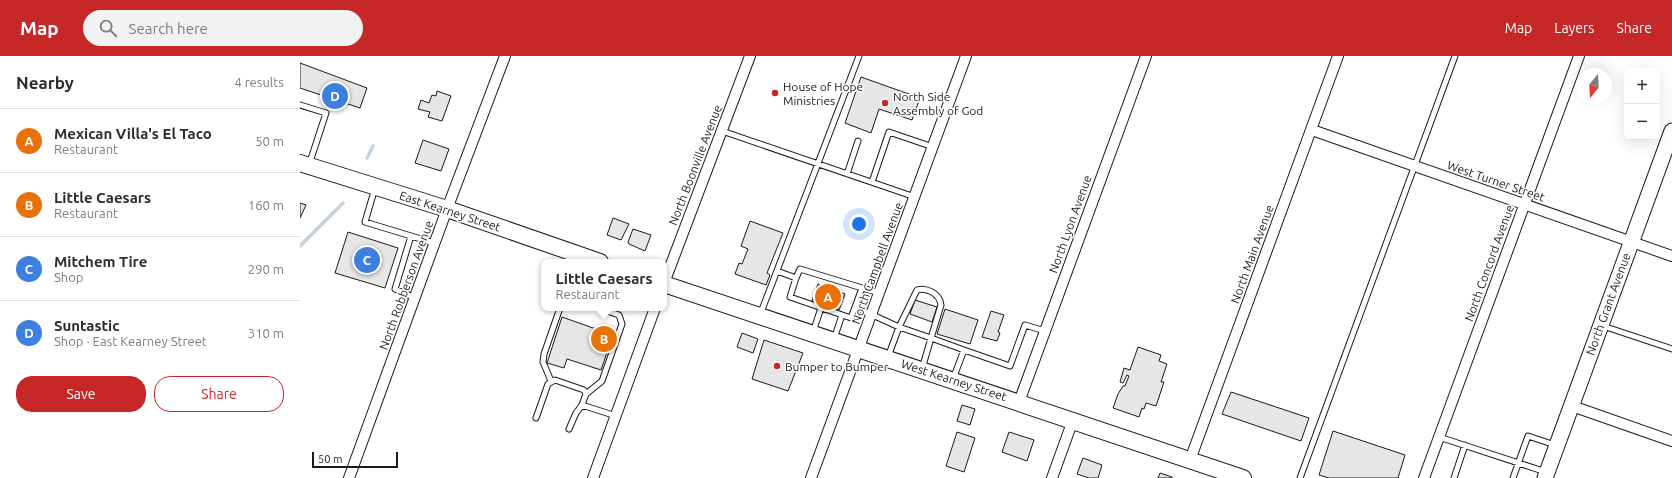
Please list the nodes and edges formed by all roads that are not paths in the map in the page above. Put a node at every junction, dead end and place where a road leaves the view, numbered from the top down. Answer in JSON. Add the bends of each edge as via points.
{"nodes":[{"id":1,"x":505,"y":56,"type":"edge"},
{"id":2,"x":750,"y":56,"type":"edge"},
{"id":3,"x":859,"y":56,"type":"edge"},
{"id":4,"x":966,"y":56,"type":"edge"},
{"id":5,"x":1146,"y":56,"type":"edge"},
{"id":6,"x":1338,"y":56,"type":"edge"},
{"id":7,"x":1455,"y":56,"type":"edge"},
{"id":8,"x":1579,"y":56,"type":"edge"},
{"id":9,"x":300,"y":105,"type":"edge"},
{"id":10,"x":1312,"y":130,"type":"junction"},
{"id":11,"x":722,"y":131,"type":"junction"},
{"id":12,"x":1672,"y":131,"type":"edge"},
{"id":13,"x":858,"y":141,"type":"dead end"},
{"id":14,"x":933,"y":147,"type":"junction"},
{"id":15,"x":304,"y":164,"type":"edge"},
{"id":16,"x":818,"y":164,"type":"junction"},
{"id":17,"x":1415,"y":166,"type":"junction"},
{"id":18,"x":847,"y":174,"type":"junction"},
{"id":19,"x":872,"y":182,"type":"junction"},
{"id":20,"x":375,"y":187,"type":"junction"},
{"id":21,"x":915,"y":197,"type":"junction"},
{"id":22,"x":1524,"y":205,"type":"junction"},
{"id":23,"x":447,"y":209,"type":"junction"},
{"id":24,"x":411,"y":236,"type":"junction"},
{"id":25,"x":1631,"y":242,"type":"junction"},
{"id":26,"x":434,"y":243,"type":"junction"},
{"id":27,"x":1672,"y":256,"type":"edge"},
{"id":28,"x":583,"y":259,"type":"edge"},
{"id":29,"x":777,"y":271,"type":"junction"},
{"id":30,"x":667,"y":276,"type":"edge"},
{"id":31,"x":796,"y":278,"type":"junction"},
{"id":32,"x":667,"y":285,"type":"edge"},
{"id":33,"x":862,"y":288,"type":"junction"},
{"id":34,"x":880,"y":292,"type":"junction"},
{"id":35,"x":415,"y":298,"type":"junction"},
{"id":36,"x":855,"y":307,"type":"junction"},
{"id":37,"x":821,"y":308,"type":"junction"},
{"id":38,"x":559,"y":311,"type":"edge"},
{"id":39,"x":607,"y":311,"type":"edge"},
{"id":40,"x":654,"y":311,"type":"edge"},
{"id":41,"x":842,"y":315,"type":"junction"},
{"id":42,"x":871,"y":315,"type":"junction"},
{"id":43,"x":760,"y":316,"type":"junction"},
{"id":44,"x":1601,"y":325,"type":"junction"},
{"id":45,"x":899,"y":327,"type":"junction"},
{"id":46,"x":1045,"y":331,"type":"junction"},
{"id":47,"x":813,"y":334,"type":"junction"},
{"id":48,"x":931,"y":338,"type":"junction"},
{"id":49,"x":834,"y":340,"type":"junction"},
{"id":50,"x":857,"y":348,"type":"junction"},
{"id":51,"x":1672,"y":349,"type":"edge"},
{"id":52,"x":964,"y":350,"type":"junction"},
{"id":53,"x":888,"y":358,"type":"junction"},
{"id":54,"x":921,"y":369,"type":"junction"},
{"id":55,"x":953,"y":380,"type":"junction"},
{"id":56,"x":551,"y":381,"type":"junction"},
{"id":57,"x":586,"y":394,"type":"junction"},
{"id":58,"x":1019,"y":402,"type":"junction"},
{"id":59,"x":582,"y":404,"type":"junction"},
{"id":60,"x":1572,"y":406,"type":"junction"},
{"id":61,"x":616,"y":416,"type":"junction"},
{"id":62,"x":536,"y":418,"type":"dead end"},
{"id":63,"x":1072,"y":420,"type":"junction"},
{"id":64,"x":569,"y":429,"type":"dead end"},
{"id":65,"x":1439,"y":437,"type":"junction"},
{"id":66,"x":1672,"y":441,"type":"edge"},
{"id":67,"x":1465,"y":445,"type":"junction"},
{"id":68,"x":1557,"y":446,"type":"junction"},
{"id":69,"x":1190,"y":460,"type":"junction"},
{"id":70,"x":1519,"y":463,"type":"junction"},
{"id":71,"x":1546,"y":475,"type":"edge"},
{"id":72,"x":349,"y":478,"type":"edge"},
{"id":73,"x":593,"y":478,"type":"edge"},
{"id":74,"x":811,"y":478,"type":"edge"},
{"id":75,"x":1052,"y":478,"type":"edge"},
{"id":76,"x":1243,"y":478,"type":"edge"},
{"id":77,"x":1300,"y":478,"type":"edge"},
{"id":78,"x":1424,"y":478,"type":"edge"},
{"id":79,"x":1454,"y":478,"type":"edge"},
{"id":80,"x":1513,"y":478,"type":"edge"}],
"edges":[{"from":1,"to":23,"type":"street","name":"North Robberson Avenue"},
{"from":2,"to":11,"type":"street","name":"North Boonville Avenue"},
{"from":3,"to":16,"type":"lane"},
{"from":4,"to":14,"type":"street","name":"North Campbell Avenue"},
{"from":5,"to":46,"type":"street","name":"North Lyon Avenue"},
{"from":6,"to":10,"type":"street","name":"North Main Avenue"},
{"from":7,"to":17,"type":"lane"},
{"from":8,"to":22,"type":"street","name":"North Concord Avenue"},
{"from":9,"to":15,"type":"lane","via":[[326,113]]},
{"from":10,"to":17,"type":"street","name":"West Turner Street"},
{"from":10,"to":69,"type":"street","name":"North Main Avenue"},
{"from":11,"to":16,"type":"lane"},
{"from":11,"to":30,"type":"street","name":"North Boonville Avenue"},
{"from":12,"to":25,"type":"main road","name":"North Grant Avenue"},
{"from":13,"to":18,"type":"lane"},
{"from":14,"to":19,"type":"lane","via":[[889,132]]},
{"from":14,"to":21,"type":"street","name":"North Campbell Avenue"},
{"from":15,"to":20,"type":"main road","name":"East Kearney Street"},
{"from":16,"to":18,"type":"lane"},
{"from":16,"to":29,"type":"lane"},
{"from":17,"to":22,"type":"street","name":"West Turner Street"},
{"from":17,"to":77,"type":"lane"},
{"from":18,"to":19,"type":"lane"},
{"from":19,"to":21,"type":"lane"},
{"from":20,"to":23,"type":"main road","name":"East Kearney Street"},
{"from":20,"to":24,"type":"lane","via":[[365,222]]},
{"from":21,"to":34,"type":"street","name":"North Campbell Avenue"},
{"from":22,"to":25,"type":"street","name":"West Turner Street"},
{"from":22,"to":65,"type":"street","name":"North Concord Avenue"},
{"from":23,"to":26,"type":"street","name":"North Robberson Avenue"},
{"from":23,"to":28,"type":"main road","name":"East Kearney Street"},
{"from":24,"to":26,"type":"lane"},
{"from":24,"to":35,"type":"lane","via":[[395,289]]},
{"from":25,"to":27,"type":"street","name":"West Turner Street"},
{"from":25,"to":44,"type":"main road","name":"North Grant Avenue"},
{"from":26,"to":35,"type":"street","name":"North Robberson Avenue"},
{"from":29,"to":31,"type":"lane"},
{"from":29,"to":43,"type":"lane"},
{"from":31,"to":33,"type":"lane","via":[[800,269]]},
{"from":31,"to":37,"type":"lane","via":[[790,297]]},
{"from":32,"to":43,"type":"main road","name":"West Kearney Street"},
{"from":33,"to":34,"type":"lane"},
{"from":33,"to":36,"type":"lane"},
{"from":34,"to":42,"type":"street","name":"North Campbell Avenue"},
{"from":35,"to":72,"type":"street","name":"North Robberson Avenue"},
{"from":36,"to":41,"type":"lane","via":[[850,318]]},
{"from":36,"to":42,"type":"lane"},
{"from":37,"to":41,"type":"lane"},
{"from":37,"to":47,"type":"lane"},
{"from":38,"to":56,"type":"lane","via":[[543,362]]},
{"from":39,"to":57,"type":"lane","via":[[619,315],[622,324],[602,381]]},
{"from":40,"to":61,"type":"street"},
{"from":41,"to":49,"type":"lane"},
{"from":42,"to":45,"type":"lane"},
{"from":42,"to":50,"type":"street","name":"North Campbell Avenue"},
{"from":43,"to":47,"type":"main road","name":"West Kearney Street"},
{"from":44,"to":51,"type":"lane"},
{"from":44,"to":60,"type":"main road","name":"North Grant Avenue"},
{"from":45,"to":48,"type":"lane"},
{"from":45,"to":48,"type":"lane","via":[[917,290],[934,293],[941,300],[941,305]]},
{"from":45,"to":53,"type":"lane"},
{"from":46,"to":52,"type":"lane","via":[[1025,325],[1010,366]]},
{"from":46,"to":58,"type":"street","name":"North Lyon Avenue"},
{"from":47,"to":49,"type":"main road","name":"West Kearney Street"},
{"from":48,"to":52,"type":"lane"},
{"from":48,"to":54,"type":"lane"},
{"from":49,"to":50,"type":"main road","name":"West Kearney Street"},
{"from":50,"to":53,"type":"main road","name":"West Kearney Street"},
{"from":50,"to":74,"type":"street","name":"North Campbell Avenue"},
{"from":52,"to":55,"type":"lane"},
{"from":53,"to":54,"type":"main road","name":"West Kearney Street"},
{"from":54,"to":55,"type":"main road","name":"West Kearney Street"},
{"from":55,"to":58,"type":"main road","name":"West Kearney Street"},
{"from":56,"to":57,"type":"lane","via":[[580,388]]},
{"from":56,"to":62,"type":"lane"},
{"from":57,"to":59,"type":"lane"},
{"from":58,"to":63,"type":"main road","name":"West Kearney Street"},
{"from":59,"to":61,"type":"lane"},
{"from":59,"to":64,"type":"lane"},
{"from":60,"to":66,"type":"street"},
{"from":60,"to":68,"type":"main road","name":"North Grant Avenue"},
{"from":61,"to":73,"type":"street"},
{"from":63,"to":69,"type":"main road","name":"West Kearney Street"},
{"from":63,"to":75,"type":"street"},
{"from":65,"to":67,"type":"lane"},
{"from":65,"to":78,"type":"street","name":"North Concord Avenue"},
{"from":67,"to":70,"type":"lane"},
{"from":67,"to":79,"type":"lane"},
{"from":68,"to":70,"type":"lane","via":[[1528,436]]},
{"from":68,"to":71,"type":"main road","name":"North Grant Avenue"},
{"from":69,"to":76,"type":"main road","name":"West Kearney Street"},
{"from":70,"to":71,"type":"lane"},
{"from":70,"to":80,"type":"lane"}]}
